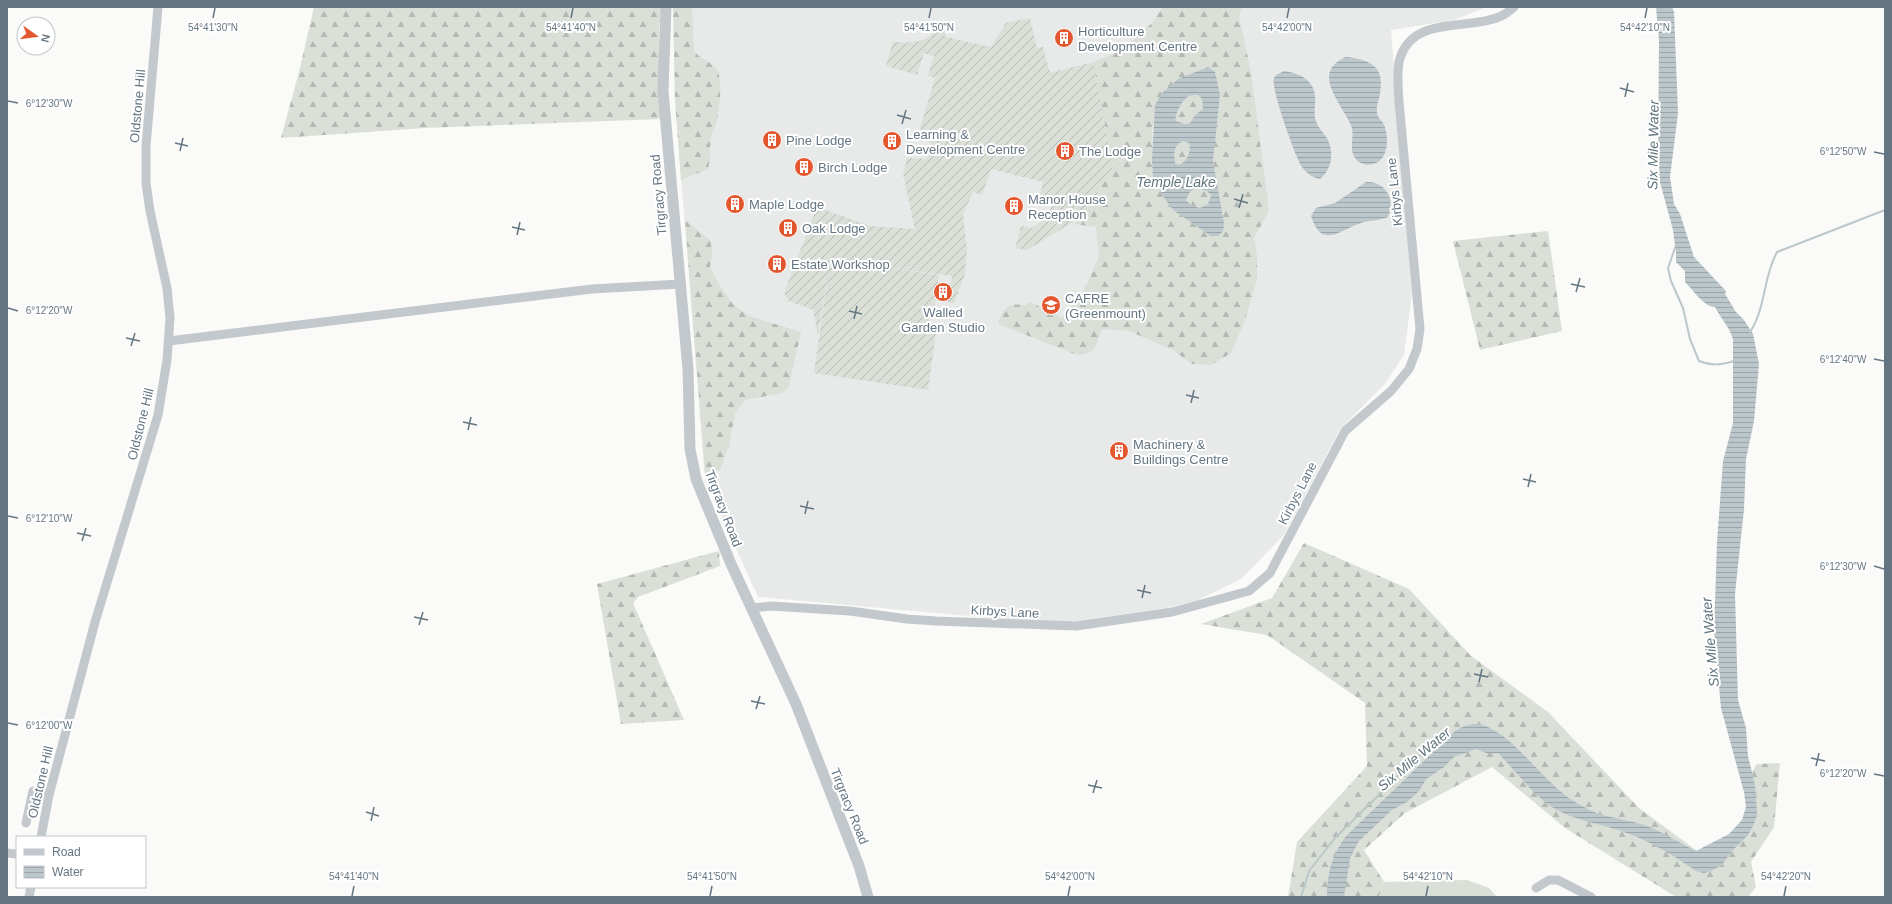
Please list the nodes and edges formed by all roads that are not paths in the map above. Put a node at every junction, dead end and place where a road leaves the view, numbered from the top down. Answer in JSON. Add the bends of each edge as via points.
{"nodes":[{"id":1,"x":158,"y":7,"type":"edge"},
{"id":2,"x":666,"y":7,"type":"edge"},
{"id":3,"x":1514,"y":7,"type":"edge"},
{"id":4,"x":681,"y":284,"type":"junction"},
{"id":5,"x":169,"y":341,"type":"junction"},
{"id":6,"x":752,"y":608,"type":"junction"},
{"id":7,"x":49,"y":795,"type":"junction"},
{"id":8,"x":26,"y":823,"type":"dead end"},
{"id":9,"x":41,"y":836,"type":"edge"},
{"id":10,"x":1536,"y":888,"type":"dead end"},
{"id":11,"x":868,"y":897,"type":"edge"},
{"id":12,"x":1591,"y":897,"type":"edge"}],
"edges":[{"from":1,"to":5,"type":"street","name":"Oldstone Hill","via":[[146,146],[146,183],[167,288]]},
{"from":2,"to":4,"type":"street","name":"Tirgracy Road","via":[[664,91]]},
{"from":3,"to":6,"type":"street","name":"Kirbys Lane","via":[[1488,21],[1423,31],[1404,48],[1398,75],[1398,95],[1420,329],[1417,349],[1413,362],[1401,381],[1345,431],[1273,568],[1259,584],[1249,591],[1172,612],[1076,626],[936,621],[850,611],[771,606]]},
{"from":4,"to":5,"type":"street","via":[[592,289]]},
{"from":4,"to":6,"type":"street","name":"Tirgracy Road","via":[[690,391],[690,449],[696,479],[725,551]]},
{"from":5,"to":7,"type":"street","name":"Oldstone Hill","via":[[158,416],[95,622]]},
{"from":6,"to":11,"type":"street","name":"Tirgracy Road","via":[[796,704],[859,866]]},
{"from":7,"to":8,"type":"street","via":[[33,790]]},
{"from":7,"to":9,"type":"street","name":"Oldstone Hill"},
{"from":10,"to":12,"type":"street","via":[[1549,880],[1558,880]]}]}
